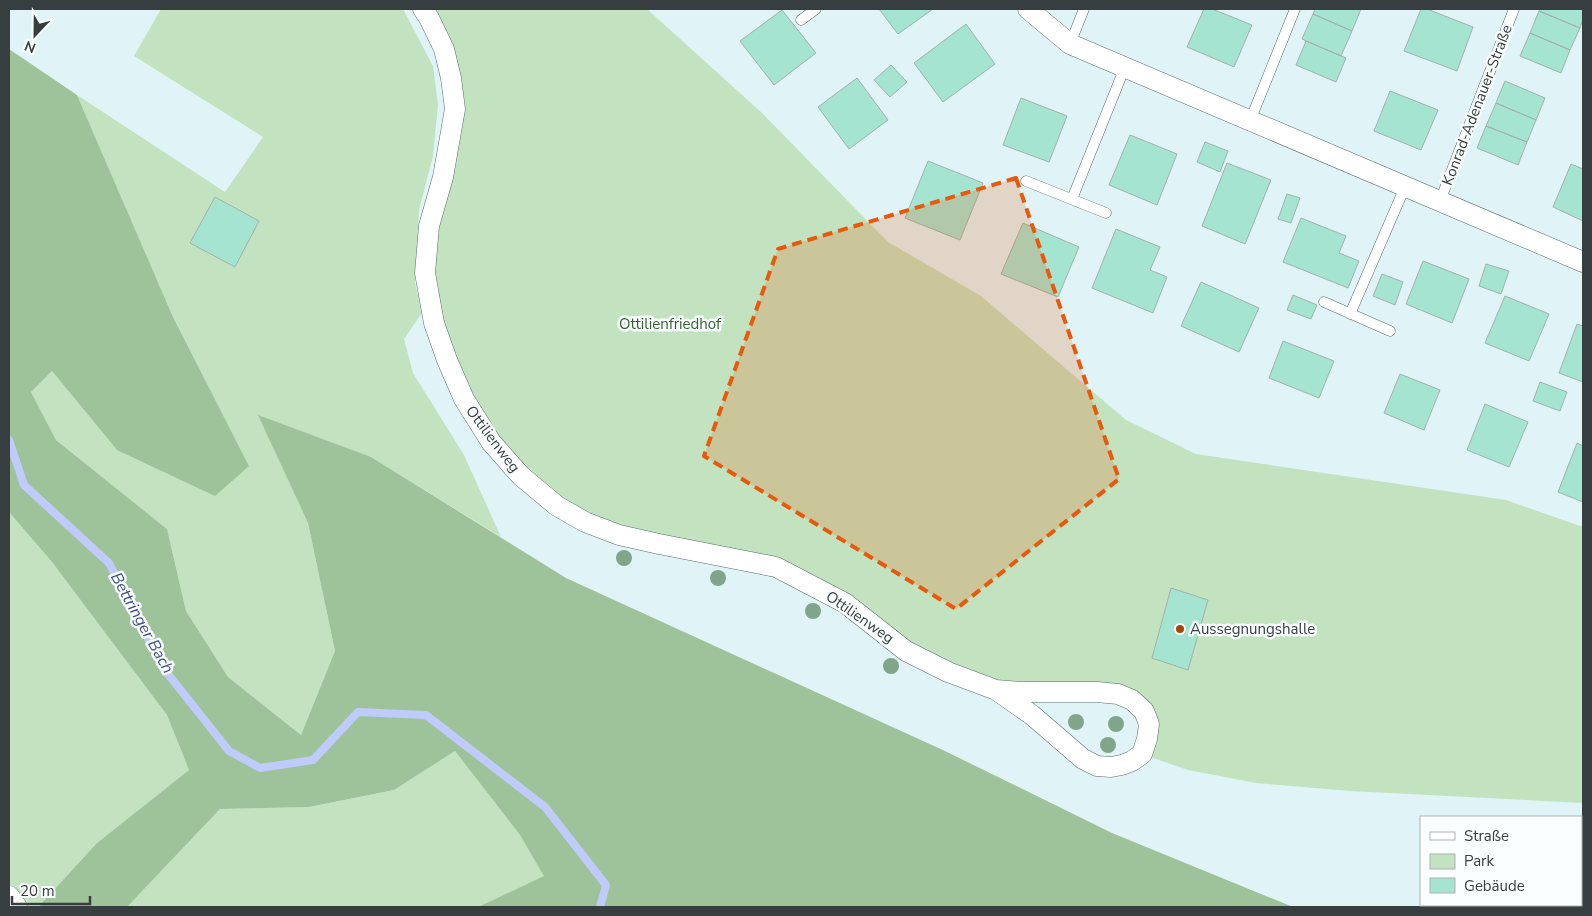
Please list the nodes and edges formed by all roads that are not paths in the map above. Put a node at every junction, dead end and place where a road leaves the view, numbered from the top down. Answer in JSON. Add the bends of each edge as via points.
{"nodes":[{"id":1,"x":423,"y":9,"type":"edge"},
{"id":2,"x":816,"y":9,"type":"edge"},
{"id":3,"x":1028,"y":9,"type":"edge"},
{"id":4,"x":1084,"y":9,"type":"edge"},
{"id":5,"x":1295,"y":9,"type":"edge"},
{"id":6,"x":1514,"y":9,"type":"edge"},
{"id":7,"x":801,"y":20,"type":"dead end"},
{"id":8,"x":1070,"y":44,"type":"junction"},
{"id":9,"x":1124,"y":68,"type":"junction"},
{"id":10,"x":1250,"y":121,"type":"junction"},
{"id":11,"x":1026,"y":181,"type":"dead end"},
{"id":12,"x":1405,"y":187,"type":"junction"},
{"id":13,"x":1072,"y":200,"type":"junction"},
{"id":14,"x":1440,"y":202,"type":"junction"},
{"id":15,"x":1106,"y":213,"type":"dead end"},
{"id":16,"x":1583,"y":262,"type":"edge"},
{"id":17,"x":1324,"y":302,"type":"dead end"},
{"id":18,"x":1350,"y":314,"type":"junction"},
{"id":19,"x":1390,"y":331,"type":"dead end"},
{"id":20,"x":996,"y":690,"type":"junction"},
{"id":21,"x":9,"y":896,"type":"edge"},
{"id":22,"x":17,"y":907,"type":"edge"}],
"edges":[{"from":1,"to":20,"type":"street","name":"Ottilienweg","via":[[444,48],[455,109],[443,177],[429,226],[425,273],[434,323],[447,360],[464,399],[497,449],[521,476],[557,506],[585,522],[627,537],[776,567],[845,603],[906,650],[948,672]]},
{"from":2,"to":7,"type":"lane"},
{"from":3,"to":8,"type":"street","name":"Konrad-Adenauer-Straße"},
{"from":4,"to":8,"type":"lane"},
{"from":5,"to":10,"type":"lane"},
{"from":6,"to":14,"type":"lane","name":"Konrad-Adenauer-Straße"},
{"from":8,"to":9,"type":"street","name":"Konrad-Adenauer-Straße"},
{"from":9,"to":10,"type":"street","name":"Konrad-Adenauer-Straße"},
{"from":9,"to":13,"type":"lane"},
{"from":10,"to":12,"type":"street","name":"Konrad-Adenauer-Straße"},
{"from":11,"to":13,"type":"lane"},
{"from":12,"to":14,"type":"street","name":"Konrad-Adenauer-Straße"},
{"from":12,"to":18,"type":"lane"},
{"from":13,"to":15,"type":"lane"},
{"from":14,"to":16,"type":"street","name":"Konrad-Adenauer-Straße"},
{"from":17,"to":18,"type":"lane"},
{"from":18,"to":19,"type":"lane"},
{"from":20,"to":20,"type":"street","name":"Ottilienweg","via":[[1032,715],[1072,751],[1097,766],[1111,767],[1132,761],[1142,754],[1149,724],[1144,711],[1132,700],[1118,694],[1097,692]]},
{"from":21,"to":22,"type":"street"}]}
